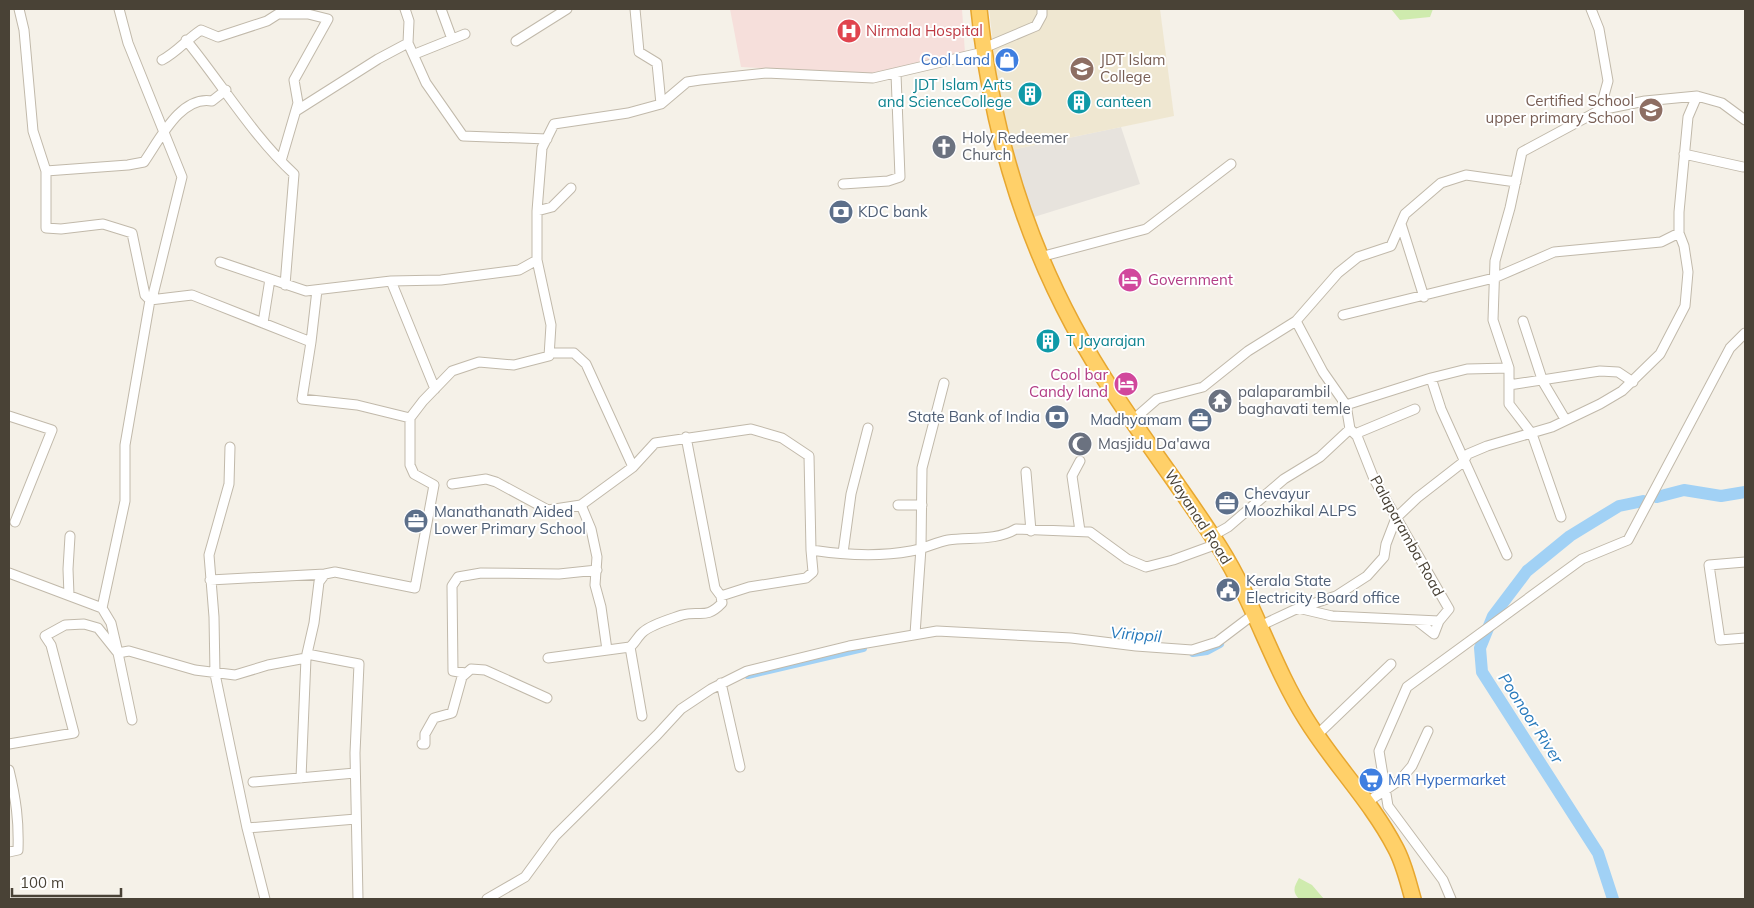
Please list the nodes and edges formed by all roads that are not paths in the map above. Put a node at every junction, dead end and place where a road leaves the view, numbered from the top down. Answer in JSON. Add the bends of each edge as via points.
{"nodes":[{"id":1,"x":19,"y":9,"type":"edge"},
{"id":2,"x":119,"y":9,"type":"edge"},
{"id":3,"x":405,"y":9,"type":"edge"},
{"id":4,"x":441,"y":9,"type":"edge"},
{"id":5,"x":567,"y":9,"type":"edge"},
{"id":6,"x":635,"y":9,"type":"edge"},
{"id":7,"x":979,"y":9,"type":"edge"},
{"id":8,"x":1042,"y":9,"type":"edge"},
{"id":9,"x":1591,"y":9,"type":"edge"},
{"id":10,"x":465,"y":34,"type":"dead end"},
{"id":11,"x":186,"y":40,"type":"junction"},
{"id":12,"x":452,"y":40,"type":"junction"},
{"id":13,"x":516,"y":41,"type":"dead end"},
{"id":14,"x":408,"y":43,"type":"junction"},
{"id":15,"x":984,"y":50,"type":"junction"},
{"id":16,"x":414,"y":54,"type":"junction"},
{"id":17,"x":162,"y":60,"type":"dead end"},
{"id":18,"x":896,"y":74,"type":"junction"},
{"id":19,"x":226,"y":90,"type":"junction"},
{"id":20,"x":1697,"y":96,"type":"junction"},
{"id":21,"x":661,"y":104,"type":"junction"},
{"id":22,"x":1600,"y":110,"type":"junction"},
{"id":23,"x":296,"y":111,"type":"junction"},
{"id":24,"x":1745,"y":120,"type":"edge"},
{"id":25,"x":164,"y":133,"type":"junction"},
{"id":26,"x":547,"y":139,"type":"junction"},
{"id":27,"x":1684,"y":154,"type":"junction"},
{"id":28,"x":281,"y":161,"type":"junction"},
{"id":29,"x":1231,"y":164,"type":"dead end"},
{"id":30,"x":1743,"y":167,"type":"dead end"},
{"id":31,"x":46,"y":171,"type":"junction"},
{"id":32,"x":1516,"y":182,"type":"junction"},
{"id":33,"x":843,"y":184,"type":"dead end"},
{"id":34,"x":570,"y":188,"type":"dead end"},
{"id":35,"x":537,"y":211,"type":"junction"},
{"id":36,"x":1401,"y":224,"type":"junction"},
{"id":37,"x":1679,"y":233,"type":"junction"},
{"id":38,"x":1040,"y":257,"type":"junction"},
{"id":39,"x":537,"y":260,"type":"junction"},
{"id":40,"x":220,"y":262,"type":"dead end"},
{"id":41,"x":1494,"y":278,"type":"junction"},
{"id":42,"x":270,"y":279,"type":"junction"},
{"id":43,"x":392,"y":281,"type":"junction"},
{"id":44,"x":285,"y":284,"type":"junction"},
{"id":45,"x":317,"y":290,"type":"junction"},
{"id":46,"x":1424,"y":297,"type":"junction"},
{"id":47,"x":151,"y":300,"type":"junction"},
{"id":48,"x":1343,"y":315,"type":"dead end"},
{"id":49,"x":1296,"y":321,"type":"junction"},
{"id":50,"x":1523,"y":321,"type":"dead end"},
{"id":51,"x":263,"y":323,"type":"junction"},
{"id":52,"x":1745,"y":332,"type":"edge"},
{"id":53,"x":311,"y":342,"type":"junction"},
{"id":54,"x":549,"y":353,"type":"junction"},
{"id":55,"x":1509,"y":368,"type":"junction"},
{"id":56,"x":1431,"y":378,"type":"junction"},
{"id":57,"x":1544,"y":382,"type":"junction"},
{"id":58,"x":1633,"y":382,"type":"junction"},
{"id":59,"x":944,"y":383,"type":"dead end"},
{"id":60,"x":1509,"y":385,"type":"junction"},
{"id":61,"x":434,"y":389,"type":"junction"},
{"id":62,"x":1346,"y":405,"type":"junction"},
{"id":63,"x":1415,"y":409,"type":"dead end"},
{"id":64,"x":9,"y":416,"type":"edge"},
{"id":65,"x":410,"y":418,"type":"junction"},
{"id":66,"x":1565,"y":419,"type":"junction"},
{"id":67,"x":1133,"y":420,"type":"junction"},
{"id":68,"x":868,"y":428,"type":"dead end"},
{"id":69,"x":1353,"y":431,"type":"junction"},
{"id":70,"x":1532,"y":434,"type":"junction"},
{"id":71,"x":686,"y":437,"type":"junction"},
{"id":72,"x":230,"y":447,"type":"dead end"},
{"id":73,"x":1464,"y":458,"type":"junction"},
{"id":74,"x":1080,"y":461,"type":"dead end"},
{"id":75,"x":633,"y":467,"type":"junction"},
{"id":76,"x":1026,"y":472,"type":"dead end"},
{"id":77,"x":452,"y":484,"type":"dead end"},
{"id":78,"x":581,"y":505,"type":"junction"},
{"id":79,"x":898,"y":505,"type":"dead end"},
{"id":80,"x":922,"y":505,"type":"junction"},
{"id":81,"x":1561,"y":516,"type":"dead end"},
{"id":82,"x":1396,"y":518,"type":"junction"},
{"id":83,"x":15,"y":522,"type":"dead end"},
{"id":84,"x":1031,"y":531,"type":"junction"},
{"id":85,"x":1080,"y":531,"type":"junction"},
{"id":86,"x":70,"y":536,"type":"dead end"},
{"id":87,"x":1214,"y":540,"type":"junction"},
{"id":88,"x":921,"y":548,"type":"junction"},
{"id":89,"x":811,"y":550,"type":"junction"},
{"id":90,"x":844,"y":553,"type":"junction"},
{"id":91,"x":1507,"y":555,"type":"dead end"},
{"id":92,"x":1745,"y":562,"type":"edge"},
{"id":93,"x":597,"y":570,"type":"junction"},
{"id":94,"x":9,"y":572,"type":"edge"},
{"id":95,"x":325,"y":574,"type":"junction"},
{"id":96,"x":210,"y":580,"type":"junction"},
{"id":97,"x":69,"y":595,"type":"junction"},
{"id":98,"x":721,"y":596,"type":"junction"},
{"id":99,"x":102,"y":608,"type":"junction"},
{"id":100,"x":1298,"y":608,"type":"junction"},
{"id":101,"x":1415,"y":619,"type":"junction"},
{"id":102,"x":1257,"y":620,"type":"junction"},
{"id":103,"x":1439,"y":621,"type":"junction"},
{"id":104,"x":915,"y":634,"type":"junction"},
{"id":105,"x":1745,"y":638,"type":"edge"},
{"id":106,"x":630,"y":647,"type":"junction"},
{"id":107,"x":607,"y":650,"type":"junction"},
{"id":108,"x":118,"y":653,"type":"junction"},
{"id":109,"x":306,"y":656,"type":"junction"},
{"id":110,"x":548,"y":658,"type":"dead end"},
{"id":111,"x":1391,"y":664,"type":"dead end"},
{"id":112,"x":465,"y":673,"type":"junction"},
{"id":113,"x":215,"y":674,"type":"junction"},
{"id":114,"x":721,"y":683,"type":"junction"},
{"id":115,"x":547,"y":698,"type":"dead end"},
{"id":116,"x":642,"y":716,"type":"dead end"},
{"id":117,"x":132,"y":720,"type":"dead end"},
{"id":118,"x":1428,"y":731,"type":"dead end"},
{"id":119,"x":1317,"y":735,"type":"junction"},
{"id":120,"x":9,"y":744,"type":"edge"},
{"id":121,"x":422,"y":744,"type":"dead end"},
{"id":122,"x":740,"y":767,"type":"dead end"},
{"id":123,"x":9,"y":770,"type":"edge"},
{"id":124,"x":355,"y":773,"type":"junction"},
{"id":125,"x":301,"y":778,"type":"junction"},
{"id":126,"x":253,"y":782,"type":"dead end"},
{"id":127,"x":1386,"y":790,"type":"junction"},
{"id":128,"x":1366,"y":803,"type":"junction"},
{"id":129,"x":356,"y":819,"type":"junction"},
{"id":130,"x":247,"y":828,"type":"junction"},
{"id":131,"x":9,"y":852,"type":"edge"},
{"id":132,"x":491,"y":898,"type":"edge"},
{"id":133,"x":265,"y":899,"type":"edge"},
{"id":134,"x":358,"y":899,"type":"edge"},
{"id":135,"x":1413,"y":899,"type":"edge"},
{"id":136,"x":1451,"y":899,"type":"edge"}],
"edges":[{"from":1,"to":31,"type":"street","via":[[24,30],[33,131]]},
{"from":2,"to":25,"type":"street","via":[[128,43]]},
{"from":3,"to":14,"type":"street","via":[[409,21]]},
{"from":4,"to":12,"type":"street"},
{"from":5,"to":13,"type":"street"},
{"from":6,"to":21,"type":"street","via":[[639,52],[657,63]]},
{"from":7,"to":15,"type":"highway","name":"Wayanad Road"},
{"from":8,"to":15,"type":"street","via":[[1036,26]]},
{"from":9,"to":22,"type":"street","via":[[1599,29],[1608,81]]},
{"from":10,"to":12,"type":"street"},
{"from":11,"to":17,"type":"street","via":[[177,52]]},
{"from":11,"to":19,"type":"street"},
{"from":11,"to":23,"type":"street","via":[[201,30],[218,36],[267,21],[278,14],[308,14],[328,19],[294,80],[298,103]]},
{"from":12,"to":16,"type":"street"},
{"from":14,"to":16,"type":"street"},
{"from":14,"to":23,"type":"street"},
{"from":15,"to":18,"type":"street"},
{"from":15,"to":38,"type":"highway","name":"Wayanad Road","via":[[1013,180]]},
{"from":16,"to":26,"type":"street","via":[[426,83],[463,136]]},
{"from":18,"to":21,"type":"street","via":[[873,78],[766,72],[700,80],[687,82]]},
{"from":18,"to":33,"type":"street","via":[[900,177],[888,181]]},
{"from":19,"to":25,"type":"street","via":[[212,101],[202,99],[186,107]]},
{"from":19,"to":28,"type":"street"},
{"from":20,"to":22,"type":"street"},
{"from":20,"to":24,"type":"street","via":[[1722,103]]},
{"from":20,"to":27,"type":"street","via":[[1688,117]]},
{"from":21,"to":26,"type":"street","via":[[628,113],[554,124]]},
{"from":22,"to":32,"type":"street","via":[[1522,152]]},
{"from":23,"to":28,"type":"street"},
{"from":25,"to":31,"type":"street","via":[[144,162]]},
{"from":25,"to":47,"type":"street","via":[[182,177]]},
{"from":26,"to":35,"type":"street","via":[[542,148]]},
{"from":27,"to":30,"type":"street"},
{"from":27,"to":37,"type":"street"},
{"from":28,"to":44,"type":"street","via":[[294,174]]},
{"from":29,"to":38,"type":"street","via":[[1146,229]]},
{"from":31,"to":47,"type":"street","via":[[46,228],[103,224],[132,233],[145,295]]},
{"from":32,"to":36,"type":"street","via":[[1466,175],[1441,184],[1405,214]]},
{"from":32,"to":41,"type":"street","via":[[1495,261]]},
{"from":34,"to":35,"type":"street","via":[[552,207]]},
{"from":35,"to":39,"type":"street"},
{"from":36,"to":46,"type":"street"},
{"from":36,"to":49,"type":"street","via":[[1391,246],[1358,257],[1338,273]]},
{"from":37,"to":41,"type":"street","via":[[1661,242],[1554,252]]},
{"from":37,"to":58,"type":"street","via":[[1688,272],[1685,306],[1660,354]]},
{"from":38,"to":67,"type":"highway","name":"Wayanad Road","via":[[1074,328]]},
{"from":39,"to":43,"type":"street","via":[[519,270],[442,280]]},
{"from":39,"to":54,"type":"street","via":[[550,325]]},
{"from":40,"to":42,"type":"street"},
{"from":41,"to":46,"type":"street"},
{"from":41,"to":55,"type":"street","via":[[1493,320]]},
{"from":42,"to":44,"type":"street"},
{"from":42,"to":51,"type":"street"},
{"from":43,"to":45,"type":"street"},
{"from":43,"to":61,"type":"street"},
{"from":44,"to":45,"type":"street","via":[[306,291]]},
{"from":45,"to":53,"type":"street"},
{"from":46,"to":48,"type":"street"},
{"from":47,"to":51,"type":"street","via":[[192,295]]},
{"from":47,"to":99,"type":"street","via":[[125,445],[125,501]]},
{"from":49,"to":62,"type":"street","via":[[1323,372]]},
{"from":49,"to":67,"type":"street","via":[[1248,351],[1203,387],[1157,399]]},
{"from":50,"to":57,"type":"street"},
{"from":51,"to":53,"type":"street"},
{"from":52,"to":127,"type":"street","via":[[1730,348],[1628,540],[1582,559],[1407,687],[1379,751]]},
{"from":53,"to":65,"type":"street","via":[[302,398],[357,405]]},
{"from":54,"to":61,"type":"street","via":[[549,356],[514,364],[479,362],[452,372]]},
{"from":54,"to":75,"type":"street","via":[[574,353],[586,364]]},
{"from":55,"to":56,"type":"street","via":[[1467,369]]},
{"from":55,"to":60,"type":"street"},
{"from":56,"to":62,"type":"street"},
{"from":56,"to":73,"type":"street","via":[[1441,409]]},
{"from":57,"to":58,"type":"street","via":[[1600,372],[1618,372]]},
{"from":57,"to":60,"type":"street"},
{"from":57,"to":66,"type":"street"},
{"from":58,"to":66,"type":"street","via":[[1600,404]]},
{"from":59,"to":80,"type":"street","via":[[922,468]]},
{"from":60,"to":70,"type":"street","via":[[1509,404]]},
{"from":61,"to":65,"type":"street"},
{"from":62,"to":69,"type":"street","name":"Palaparamba Road"},
{"from":63,"to":69,"type":"street"},
{"from":64,"to":83,"type":"street","via":[[52,430]]},
{"from":65,"to":95,"type":"street","via":[[410,465],[414,474],[434,485],[415,588],[335,572]]},
{"from":66,"to":70,"type":"street"},
{"from":67,"to":87,"type":"highway","name":"Wayanad Road"},
{"from":68,"to":90,"type":"street","via":[[851,494]]},
{"from":69,"to":82,"type":"street","name":"Palaparamba Road"},
{"from":69,"to":87,"type":"street","via":[[1320,457],[1284,478]]},
{"from":70,"to":73,"type":"street","via":[[1487,446]]},
{"from":70,"to":81,"type":"street"},
{"from":71,"to":75,"type":"street","via":[[655,443]]},
{"from":71,"to":89,"type":"street","via":[[751,429],[782,438],[809,456]]},
{"from":71,"to":98,"type":"street","via":[[715,588]]},
{"from":72,"to":96,"type":"street","via":[[229,484],[209,555]]},
{"from":73,"to":82,"type":"street"},
{"from":73,"to":91,"type":"street"},
{"from":74,"to":85,"type":"street","via":[[1072,476]]},
{"from":75,"to":78,"type":"street"},
{"from":76,"to":84,"type":"street"},
{"from":77,"to":78,"type":"street","via":[[486,479],[548,510]]},
{"from":78,"to":93,"type":"street","via":[[591,529]]},
{"from":79,"to":80,"type":"street"},
{"from":80,"to":88,"type":"street","via":[[917,522]]},
{"from":82,"to":100,"type":"street","via":[[1384,557],[1367,576],[1336,596]]},
{"from":82,"to":103,"type":"street","name":"Palaparamba Road","via":[[1449,609]]},
{"from":84,"to":85,"type":"street"},
{"from":84,"to":88,"type":"street","via":[[1016,529],[1009,534],[951,540]]},
{"from":85,"to":87,"type":"street","via":[[1098,536],[1120,555],[1146,566],[1173,560]]},
{"from":86,"to":97,"type":"street"},
{"from":87,"to":102,"type":"highway","name":"Wayanad Road"},
{"from":88,"to":90,"type":"street","via":[[876,555]]},
{"from":88,"to":104,"type":"street"},
{"from":89,"to":90,"type":"street"},
{"from":89,"to":98,"type":"street","via":[[813,572],[806,578],[749,587]]},
{"from":92,"to":105,"type":"street","via":[[1709,565],[1720,640]]},
{"from":93,"to":107,"type":"street","via":[[595,585]]},
{"from":93,"to":112,"type":"street","via":[[559,574],[481,573],[458,577],[452,586],[454,671]]},
{"from":94,"to":97,"type":"street"},
{"from":95,"to":96,"type":"street"},
{"from":95,"to":109,"type":"street","via":[[316,594],[314,623]]},
{"from":96,"to":113,"type":"street"},
{"from":97,"to":99,"type":"street"},
{"from":98,"to":106,"type":"street","via":[[722,603],[715,611],[685,614],[656,625],[643,632]]},
{"from":99,"to":108,"type":"street","via":[[111,623]]},
{"from":100,"to":101,"type":"street","name":"Palaparamba Road","via":[[1332,616]]},
{"from":100,"to":102,"type":"street"},
{"from":101,"to":103,"type":"street","name":"Palaparamba Road"},
{"from":101,"to":103,"type":"street","via":[[1434,634]]},
{"from":102,"to":104,"type":"street","via":[[1208,647],[1192,650],[1044,636],[937,631]]},
{"from":102,"to":119,"type":"highway","name":"Wayanad Road","via":[[1290,690]]},
{"from":104,"to":114,"type":"street","via":[[774,664]]},
{"from":106,"to":107,"type":"street"},
{"from":106,"to":116,"type":"street"},
{"from":107,"to":110,"type":"street"},
{"from":108,"to":113,"type":"street","via":[[129,652]]},
{"from":108,"to":117,"type":"street"},
{"from":108,"to":120,"type":"street","via":[[98,628],[84,624],[65,625],[45,636],[74,733]]},
{"from":109,"to":113,"type":"street","via":[[235,675]]},
{"from":109,"to":124,"type":"street","via":[[359,664]]},
{"from":109,"to":125,"type":"street"},
{"from":111,"to":119,"type":"street"},
{"from":112,"to":115,"type":"street","via":[[471,669],[485,670]]},
{"from":112,"to":121,"type":"street","via":[[452,713],[434,718],[425,734],[425,744]]},
{"from":113,"to":130,"type":"street"},
{"from":114,"to":122,"type":"street"},
{"from":114,"to":132,"type":"street","via":[[681,709],[658,736],[555,836],[525,877]]},
{"from":118,"to":127,"type":"street","via":[[1412,766]]},
{"from":119,"to":128,"type":"highway","name":"Wayanad Road"},
{"from":123,"to":131,"type":"street","via":[[18,806],[18,850]]},
{"from":124,"to":125,"type":"street"},
{"from":124,"to":129,"type":"street"},
{"from":125,"to":126,"type":"street"},
{"from":127,"to":128,"type":"street"},
{"from":127,"to":136,"type":"street","via":[[1388,806],[1443,880]]},
{"from":128,"to":135,"type":"highway","name":"Wayanad Road","via":[[1396,848]]},
{"from":129,"to":130,"type":"street"},
{"from":129,"to":134,"type":"street"},
{"from":130,"to":133,"type":"street"}]}
